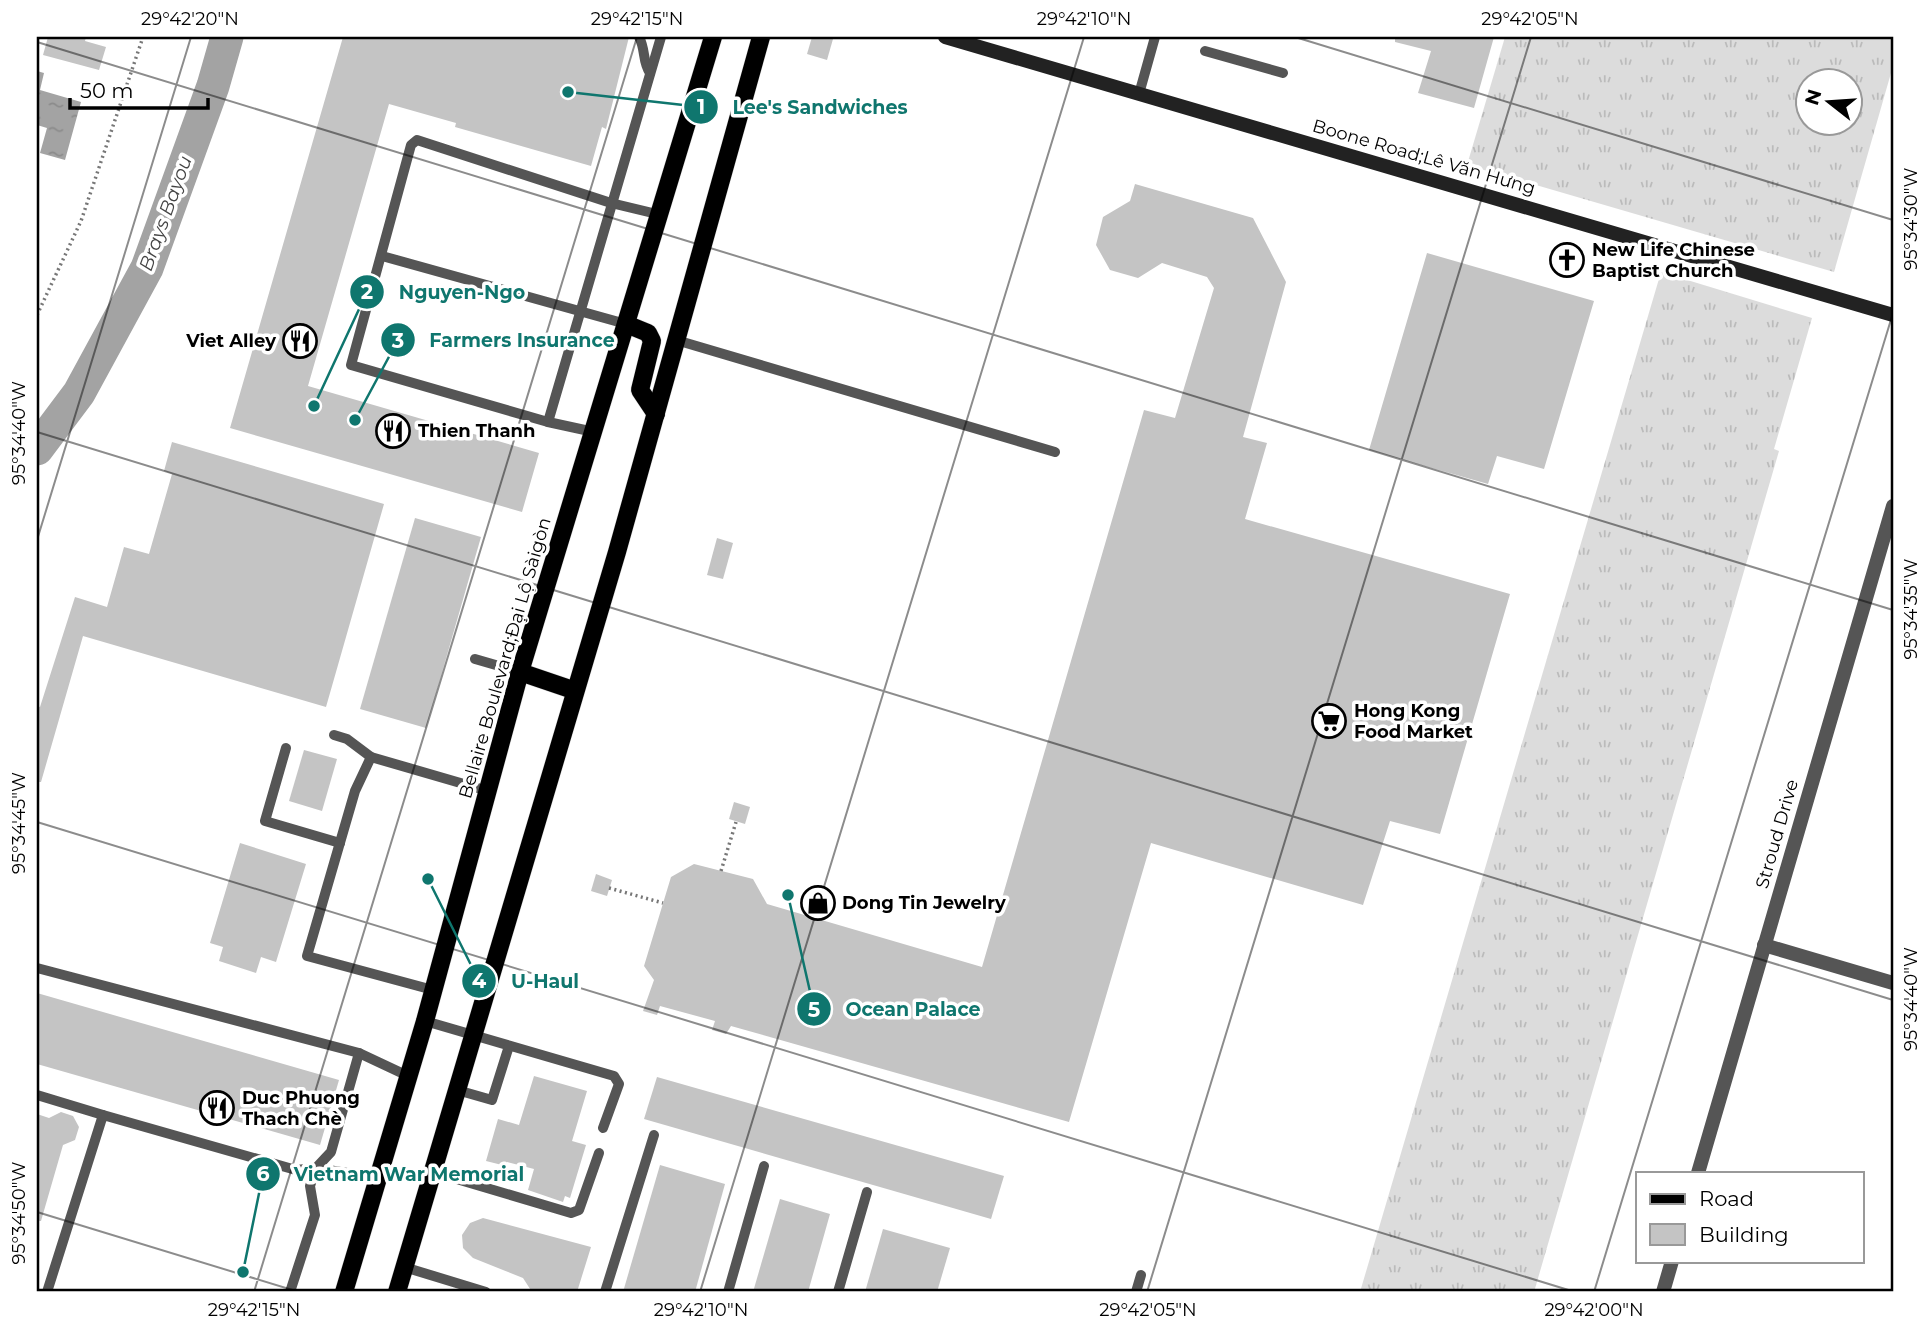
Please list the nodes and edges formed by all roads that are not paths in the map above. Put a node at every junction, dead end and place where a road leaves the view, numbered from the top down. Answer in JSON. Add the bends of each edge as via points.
{"nodes":[{"id":1,"x":639,"y":37,"type":"edge"},
{"id":2,"x":661,"y":37,"type":"edge"},
{"id":3,"x":713,"y":37,"type":"edge"},
{"id":4,"x":761,"y":37,"type":"edge"},
{"id":5,"x":945,"y":37,"type":"edge"},
{"id":6,"x":1155,"y":37,"type":"edge"},
{"id":7,"x":1205,"y":51,"type":"dead end"},
{"id":8,"x":650,"y":73,"type":"junction"},
{"id":9,"x":1283,"y":73,"type":"dead end"},
{"id":10,"x":1139,"y":94,"type":"junction"},
{"id":11,"x":611,"y":203,"type":"junction"},
{"id":12,"x":661,"y":215,"type":"junction"},
{"id":13,"x":382,"y":256,"type":"junction"},
{"id":14,"x":580,"y":312,"type":"junction"},
{"id":15,"x":1893,"y":315,"type":"edge"},
{"id":16,"x":626,"y":324,"type":"junction"},
{"id":17,"x":676,"y":340,"type":"junction"},
{"id":18,"x":656,"y":414,"type":"junction"},
{"id":19,"x":548,"y":422,"type":"junction"},
{"id":20,"x":594,"y":432,"type":"junction"},
{"id":21,"x":1055,"y":452,"type":"dead end"},
{"id":22,"x":1893,"y":506,"type":"edge"},
{"id":23,"x":475,"y":659,"type":"dead end"},
{"id":24,"x":520,"y":672,"type":"junction"},
{"id":25,"x":573,"y":690,"type":"junction"},
{"id":26,"x":334,"y":735,"type":"dead end"},
{"id":27,"x":286,"y":748,"type":"dead end"},
{"id":28,"x":371,"y":757,"type":"junction"},
{"id":29,"x":488,"y":791,"type":"junction"},
{"id":30,"x":340,"y":843,"type":"junction"},
{"id":31,"x":1764,"y":945,"type":"junction"},
{"id":32,"x":37,"y":968,"type":"edge"},
{"id":33,"x":1893,"y":984,"type":"edge"},
{"id":34,"x":433,"y":990,"type":"junction"},
{"id":35,"x":425,"y":1021,"type":"junction"},
{"id":36,"x":474,"y":1035,"type":"junction"},
{"id":37,"x":509,"y":1046,"type":"junction"},
{"id":38,"x":359,"y":1053,"type":"junction"},
{"id":39,"x":408,"y":1076,"type":"junction"},
{"id":40,"x":457,"y":1090,"type":"junction"},
{"id":41,"x":37,"y":1095,"type":"edge"},
{"id":42,"x":103,"y":1115,"type":"junction"},
{"id":43,"x":604,"y":1128,"type":"dead end"},
{"id":44,"x":654,"y":1135,"type":"dead end"},
{"id":45,"x":599,"y":1153,"type":"dead end"},
{"id":46,"x":764,"y":1166,"type":"dead end"},
{"id":47,"x":316,"y":1168,"type":"junction"},
{"id":48,"x":433,"y":1172,"type":"junction"},
{"id":49,"x":1698,"y":1172,"type":"edge"},
{"id":50,"x":378,"y":1178,"type":"junction"},
{"id":51,"x":867,"y":1192,"type":"dead end"},
{"id":52,"x":1672,"y":1262,"type":"edge"},
{"id":53,"x":404,"y":1267,"type":"junction"},
{"id":54,"x":1141,"y":1275,"type":"dead end"},
{"id":55,"x":47,"y":1292,"type":"edge"},
{"id":56,"x":290,"y":1292,"type":"edge"},
{"id":57,"x":344,"y":1292,"type":"edge"},
{"id":58,"x":397,"y":1292,"type":"edge"},
{"id":59,"x":486,"y":1292,"type":"edge"},
{"id":60,"x":604,"y":1292,"type":"edge"},
{"id":61,"x":729,"y":1292,"type":"edge"},
{"id":62,"x":838,"y":1292,"type":"edge"},
{"id":63,"x":1136,"y":1292,"type":"edge"},
{"id":64,"x":1663,"y":1292,"type":"edge"}],
"edges":[{"from":1,"to":8,"type":"lane","via":[[644,46],[643,63]]},
{"from":2,"to":8,"type":"lane"},
{"from":3,"to":12,"type":"main road","name":"Bellaire Boulevard;Đại Lộ Sàigòn"},
{"from":4,"to":17,"type":"main road"},
{"from":5,"to":10,"type":"street","name":"Boone Road;Lê Văn Hưng"},
{"from":6,"to":10,"type":"lane"},
{"from":7,"to":9,"type":"lane"},
{"from":8,"to":11,"type":"lane"},
{"from":10,"to":15,"type":"street","name":"Boone Road;Lê Văn Hưng"},
{"from":11,"to":12,"type":"lane"},
{"from":11,"to":13,"type":"lane","via":[[414,140]]},
{"from":11,"to":14,"type":"lane"},
{"from":12,"to":16,"type":"main road","name":"Bellaire Boulevard;Đại Lộ Sàigòn"},
{"from":13,"to":14,"type":"lane"},
{"from":13,"to":19,"type":"lane","via":[[351,365]]},
{"from":14,"to":16,"type":"lane"},
{"from":14,"to":19,"type":"lane"},
{"from":16,"to":18,"type":"main road","via":[[648,333],[652,341],[640,390]]},
{"from":16,"to":20,"type":"main road","name":"Bellaire Boulevard;Đại Lộ Sàigòn"},
{"from":17,"to":18,"type":"main road"},
{"from":17,"to":21,"type":"lane"},
{"from":18,"to":25,"type":"main road"},
{"from":19,"to":20,"type":"lane"},
{"from":20,"to":24,"type":"main road","name":"Bellaire Boulevard;Đại Lộ Sàigòn"},
{"from":22,"to":31,"type":"street","name":"Stroud Drive"},
{"from":23,"to":24,"type":"lane"},
{"from":24,"to":25,"type":"main road"},
{"from":24,"to":29,"type":"main road","name":"Bellaire Boulevard;Đại Lộ Sàigòn"},
{"from":25,"to":36,"type":"main road"},
{"from":26,"to":28,"type":"lane"},
{"from":27,"to":30,"type":"lane","via":[[265,821]]},
{"from":28,"to":29,"type":"lane"},
{"from":28,"to":30,"type":"lane","via":[[355,791]]},
{"from":29,"to":34,"type":"main road","name":"Bellaire Boulevard;Đại Lộ Sàigòn"},
{"from":30,"to":34,"type":"lane","via":[[307,956]]},
{"from":31,"to":33,"type":"street"},
{"from":31,"to":49,"type":"street","name":"Stroud Drive"},
{"from":32,"to":38,"type":"lane"},
{"from":34,"to":35,"type":"main road","name":"Bellaire Boulevard;Đại Lộ Sàigòn"},
{"from":35,"to":36,"type":"lane"},
{"from":35,"to":39,"type":"main road","name":"Bellaire Boulevard;Đại Lộ Sàigòn"},
{"from":36,"to":37,"type":"lane"},
{"from":36,"to":40,"type":"main road"},
{"from":37,"to":40,"type":"lane","via":[[492,1100]]},
{"from":37,"to":43,"type":"lane","via":[[618,1079]]},
{"from":38,"to":39,"type":"lane"},
{"from":38,"to":47,"type":"lane","via":[[331,1152]]},
{"from":39,"to":50,"type":"main road","name":"Bellaire Boulevard;Đại Lộ Sàigòn"},
{"from":40,"to":48,"type":"main road"},
{"from":41,"to":42,"type":"lane"},
{"from":42,"to":47,"type":"lane","via":[[296,1170]]},
{"from":42,"to":55,"type":"lane"},
{"from":44,"to":60,"type":"lane"},
{"from":45,"to":48,"type":"lane","via":[[585,1198],[579,1210],[571,1213]]},
{"from":46,"to":61,"type":"lane"},
{"from":47,"to":50,"type":"lane"},
{"from":47,"to":56,"type":"lane","via":[[310,1186],[315,1215]]},
{"from":48,"to":53,"type":"main road"},
{"from":50,"to":57,"type":"main road","name":"Bellaire Boulevard;Đại Lộ Sàigòn"},
{"from":51,"to":62,"type":"lane"},
{"from":52,"to":64,"type":"street"},
{"from":53,"to":58,"type":"main road"},
{"from":53,"to":59,"type":"lane"},
{"from":54,"to":63,"type":"lane"}]}
